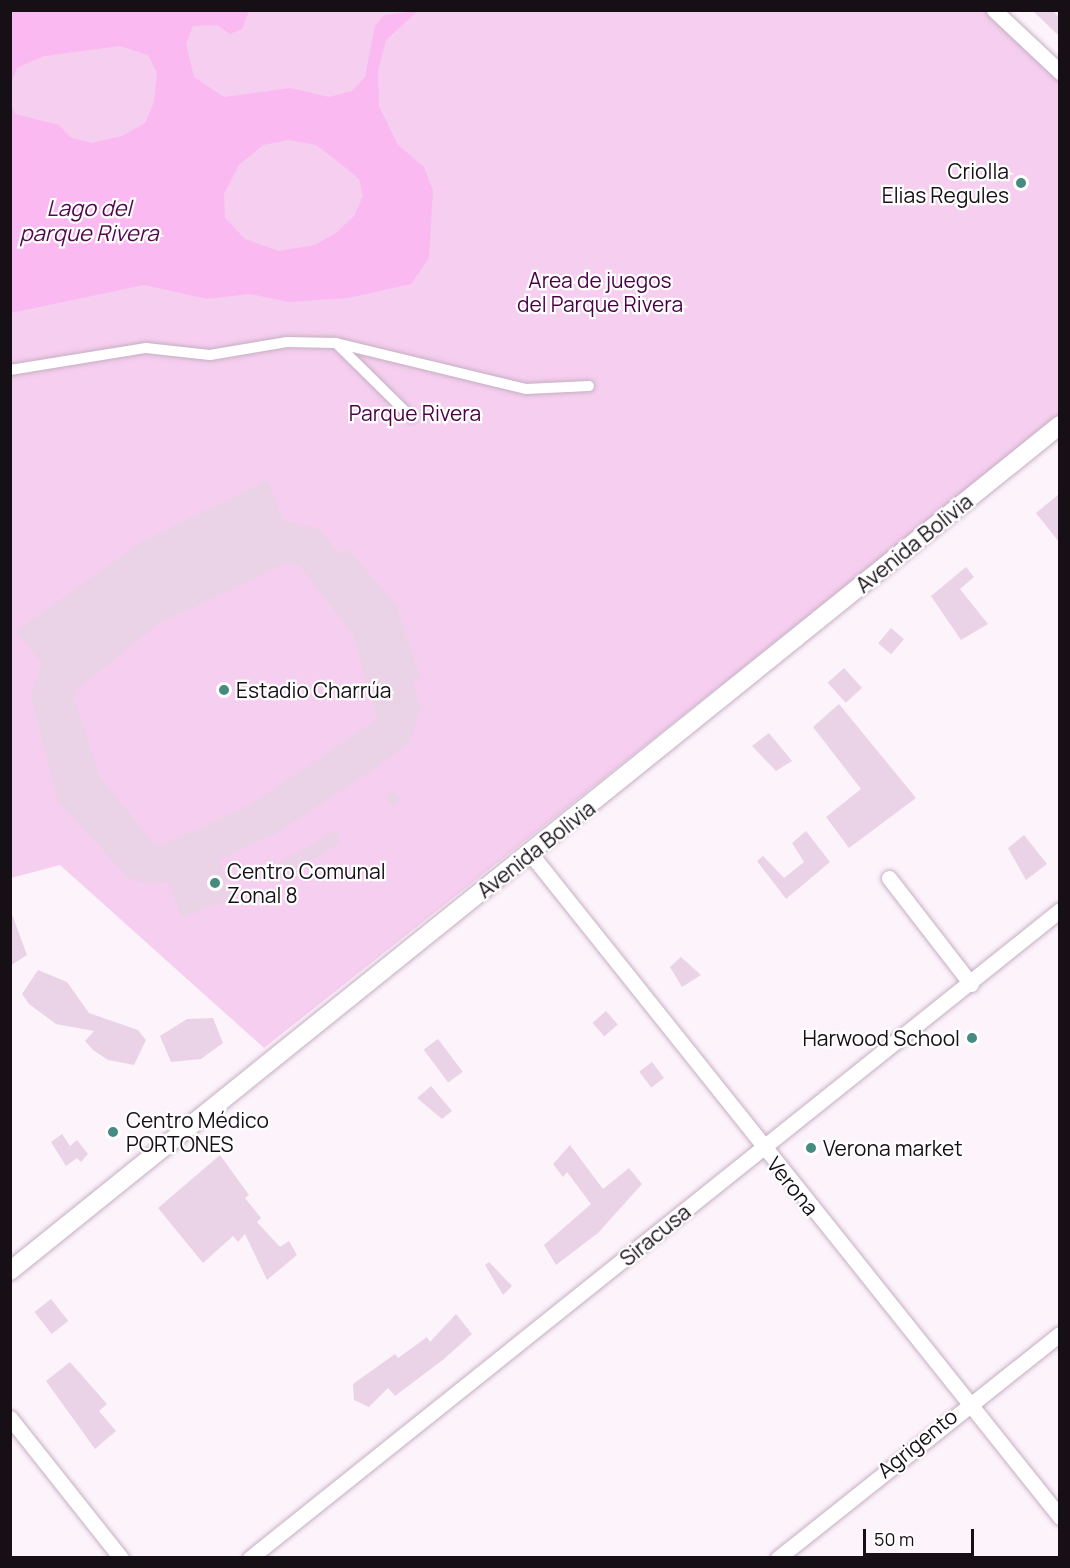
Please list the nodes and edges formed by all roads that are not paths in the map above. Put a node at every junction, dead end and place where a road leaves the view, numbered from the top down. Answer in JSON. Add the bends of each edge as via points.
{"nodes":[{"id":1,"x":994,"y":10,"type":"edge"},
{"id":2,"x":1059,"y":72,"type":"edge"},
{"id":3,"x":336,"y":343,"type":"junction"},
{"id":4,"x":10,"y":370,"type":"edge"},
{"id":5,"x":590,"y":386,"type":"dead end"},
{"id":6,"x":411,"y":417,"type":"dead end"},
{"id":7,"x":1059,"y":425,"type":"edge"},
{"id":8,"x":530,"y":853,"type":"junction"},
{"id":9,"x":889,"y":878,"type":"dead end"},
{"id":10,"x":1059,"y":910,"type":"edge"},
{"id":11,"x":971,"y":984,"type":"junction"},
{"id":12,"x":763,"y":1149,"type":"junction"},
{"id":13,"x":10,"y":1271,"type":"edge"},
{"id":14,"x":1059,"y":1334,"type":"edge"},
{"id":15,"x":967,"y":1402,"type":"junction"},
{"id":16,"x":10,"y":1418,"type":"edge"},
{"id":17,"x":1059,"y":1517,"type":"edge"},
{"id":18,"x":121,"y":1557,"type":"edge"},
{"id":19,"x":250,"y":1557,"type":"edge"},
{"id":20,"x":778,"y":1557,"type":"edge"}],
"edges":[{"from":1,"to":2,"type":"street"},
{"from":3,"to":4,"type":"street","via":[[287,342],[210,355],[146,348]]},
{"from":3,"to":5,"type":"street","via":[[526,389]]},
{"from":3,"to":6,"type":"street"},
{"from":7,"to":8,"type":"street","name":"Avenida Bolivia"},
{"from":8,"to":12,"type":"street","name":"Verona"},
{"from":8,"to":13,"type":"street","name":"Avenida Bolivia"},
{"from":9,"to":11,"type":"street"},
{"from":10,"to":11,"type":"street","name":"Siracusa"},
{"from":11,"to":12,"type":"street","name":"Siracusa"},
{"from":12,"to":15,"type":"street","name":"Verona"},
{"from":12,"to":19,"type":"street","name":"Siracusa"},
{"from":14,"to":15,"type":"street","name":"Agrigento"},
{"from":15,"to":17,"type":"street","name":"Verona"},
{"from":15,"to":20,"type":"street","name":"Agrigento"},
{"from":16,"to":18,"type":"street"}]}
